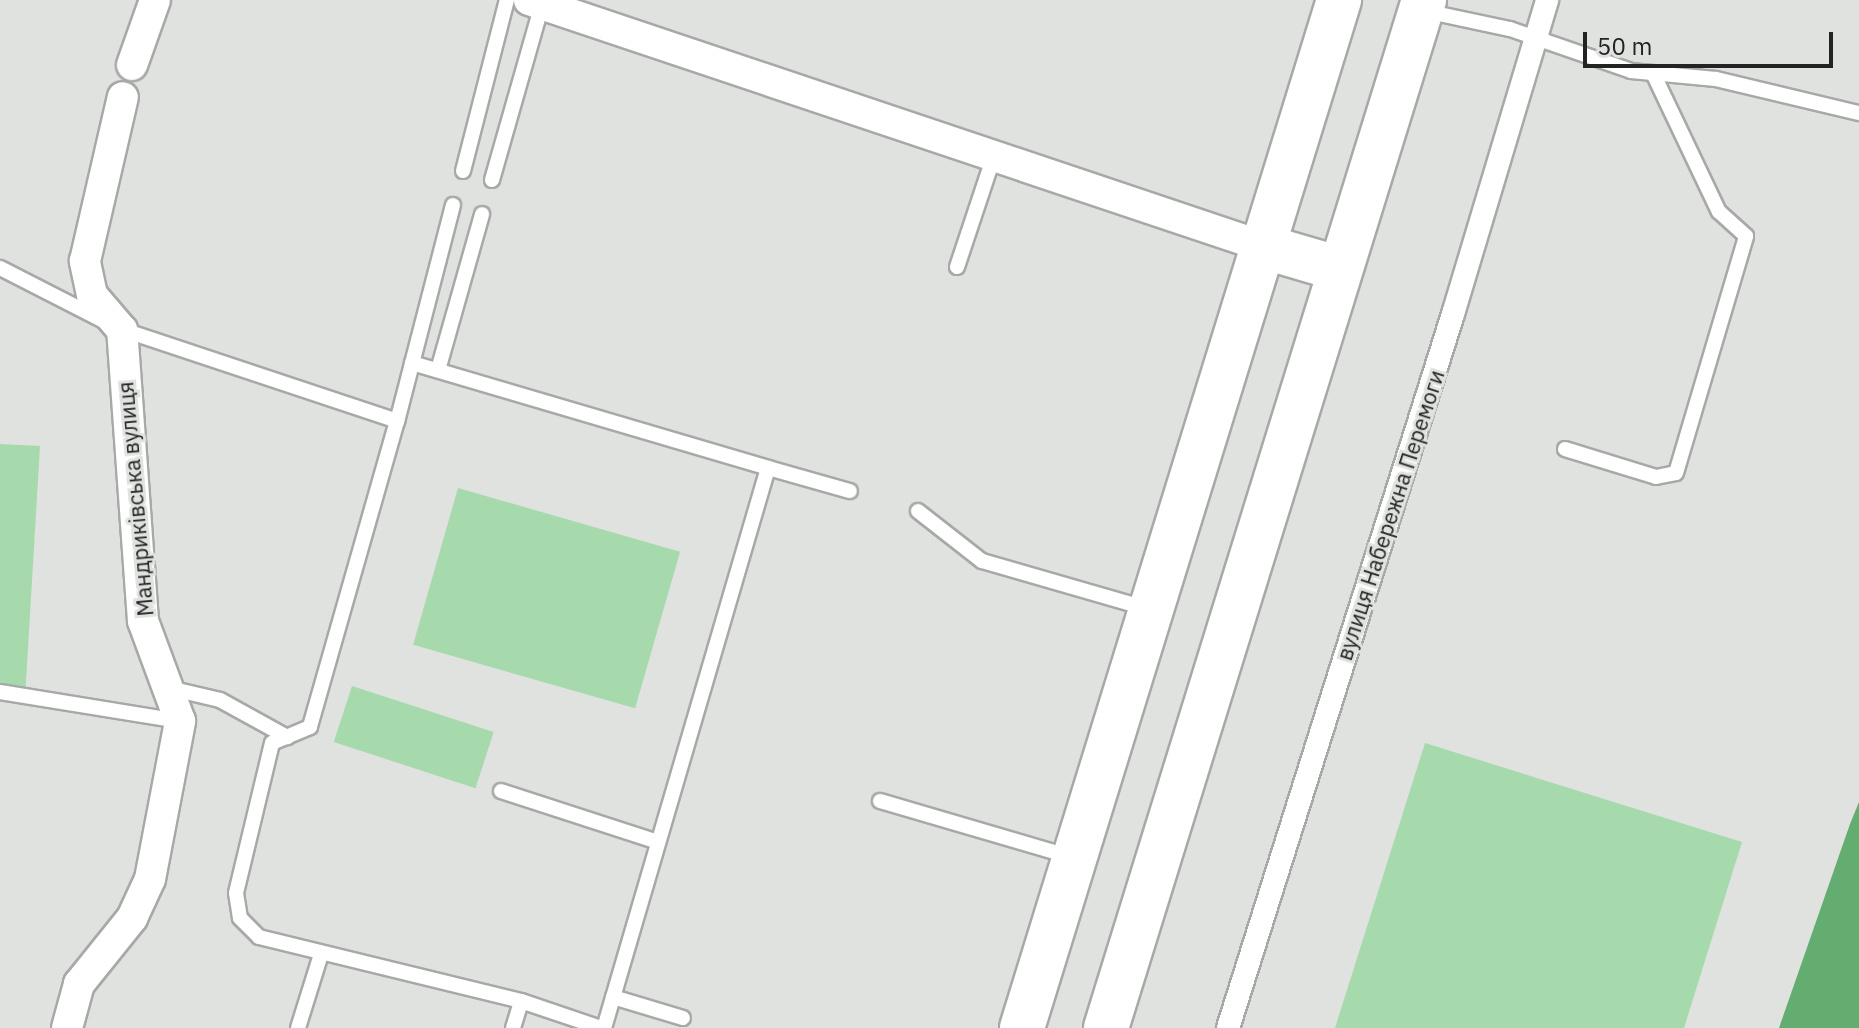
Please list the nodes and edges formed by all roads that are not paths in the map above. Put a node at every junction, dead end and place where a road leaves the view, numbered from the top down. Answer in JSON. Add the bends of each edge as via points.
{"nodes":[{"id":1,"x":155,"y":0,"type":"edge"},
{"id":2,"x":507,"y":0,"type":"edge"},
{"id":3,"x":1339,"y":0,"type":"edge"},
{"id":4,"x":1547,"y":0,"type":"edge"},
{"id":5,"x":535,"y":2,"type":"edge"},
{"id":6,"x":1422,"y":5,"type":"edge"},
{"id":7,"x":592,"y":10,"type":"edge"},
{"id":8,"x":1535,"y":39,"type":"junction"},
{"id":9,"x":132,"y":65,"type":"dead end"},
{"id":10,"x":1653,"y":73,"type":"junction"},
{"id":11,"x":123,"y":97,"type":"dead end"},
{"id":12,"x":1859,"y":113,"type":"edge"},
{"id":13,"x":994,"y":156,"type":"junction"},
{"id":14,"x":463,"y":171,"type":"dead end"},
{"id":15,"x":492,"y":180,"type":"dead end"},
{"id":16,"x":453,"y":205,"type":"dead end"},
{"id":17,"x":482,"y":214,"type":"dead end"},
{"id":18,"x":1265,"y":247,"type":"junction"},
{"id":19,"x":957,"y":267,"type":"dead end"},
{"id":20,"x":0,"y":268,"type":"edge"},
{"id":21,"x":1340,"y":269,"type":"junction"},
{"id":22,"x":122,"y":330,"type":"junction"},
{"id":23,"x":412,"y":363,"type":"junction"},
{"id":24,"x":438,"y":370,"type":"junction"},
{"id":25,"x":397,"y":421,"type":"junction"},
{"id":26,"x":1565,"y":449,"type":"dead end"},
{"id":27,"x":768,"y":468,"type":"junction"},
{"id":28,"x":850,"y":491,"type":"dead end"},
{"id":29,"x":918,"y":511,"type":"dead end"},
{"id":30,"x":1151,"y":609,"type":"junction"},
{"id":31,"x":168,"y":688,"type":"junction"},
{"id":32,"x":0,"y":692,"type":"edge"},
{"id":33,"x":180,"y":721,"type":"junction"},
{"id":34,"x":287,"y":737,"type":"junction"},
{"id":35,"x":501,"y":791,"type":"dead end"},
{"id":36,"x":880,"y":801,"type":"dead end"},
{"id":37,"x":658,"y":842,"type":"junction"},
{"id":38,"x":1074,"y":858,"type":"junction"},
{"id":39,"x":321,"y":954,"type":"junction"},
{"id":40,"x":613,"y":997,"type":"junction"},
{"id":41,"x":521,"y":1001,"type":"junction"},
{"id":42,"x":683,"y":1018,"type":"dead end"},
{"id":43,"x":67,"y":1028,"type":"edge"},
{"id":44,"x":298,"y":1028,"type":"edge"},
{"id":45,"x":513,"y":1028,"type":"edge"},
{"id":46,"x":602,"y":1028,"type":"edge"},
{"id":47,"x":1022,"y":1028,"type":"edge"},
{"id":48,"x":1106,"y":1028,"type":"edge"},
{"id":49,"x":1228,"y":1028,"type":"edge"}],
"edges":[{"from":1,"to":9,"type":"street"},
{"from":2,"to":14,"type":"lane"},
{"from":3,"to":18,"type":"main road"},
{"from":4,"to":8,"type":"street","name":"вулиця Набережна Перемоги"},
{"from":5,"to":7,"type":"street"},
{"from":5,"to":15,"type":"lane"},
{"from":6,"to":8,"type":"lane"},
{"from":6,"to":21,"type":"main road"},
{"from":7,"to":13,"type":"street"},
{"from":8,"to":10,"type":"lane","via":[[1631,71]]},
{"from":8,"to":49,"type":"street","name":"вулиця Набережна Перемоги"},
{"from":10,"to":12,"type":"lane","via":[[1716,79]]},
{"from":10,"to":26,"type":"lane","via":[[1719,212],[1746,236],[1676,473],[1656,477]]},
{"from":11,"to":22,"type":"street","via":[[85,261],[92,295]]},
{"from":13,"to":18,"type":"street"},
{"from":13,"to":19,"type":"lane"},
{"from":16,"to":23,"type":"lane"},
{"from":17,"to":24,"type":"lane"},
{"from":18,"to":21,"type":"main road"},
{"from":18,"to":30,"type":"main road"},
{"from":20,"to":22,"type":"lane"},
{"from":21,"to":48,"type":"main road"},
{"from":22,"to":25,"type":"lane"},
{"from":22,"to":31,"type":"street","name":"Мандриківська вулиця","via":[[143,621]]},
{"from":23,"to":24,"type":"lane"},
{"from":23,"to":25,"type":"lane"},
{"from":24,"to":27,"type":"lane"},
{"from":25,"to":34,"type":"lane","via":[[310,727]]},
{"from":27,"to":28,"type":"lane"},
{"from":27,"to":37,"type":"lane"},
{"from":29,"to":30,"type":"lane","via":[[982,561]]},
{"from":30,"to":38,"type":"main road"},
{"from":31,"to":33,"type":"street","name":"Мандриківська вулиця"},
{"from":31,"to":34,"type":"lane","via":[[220,700]]},
{"from":32,"to":33,"type":"lane"},
{"from":33,"to":43,"type":"street","via":[[150,879],[132,918],[79,984]]},
{"from":34,"to":39,"type":"lane","via":[[272,743],[236,893],[240,918],[259,937]]},
{"from":35,"to":37,"type":"lane"},
{"from":36,"to":38,"type":"lane"},
{"from":37,"to":40,"type":"lane"},
{"from":38,"to":47,"type":"main road"},
{"from":39,"to":41,"type":"lane"},
{"from":39,"to":44,"type":"lane"},
{"from":40,"to":42,"type":"lane"},
{"from":40,"to":46,"type":"lane"},
{"from":41,"to":45,"type":"lane"},
{"from":41,"to":46,"type":"lane"}]}
